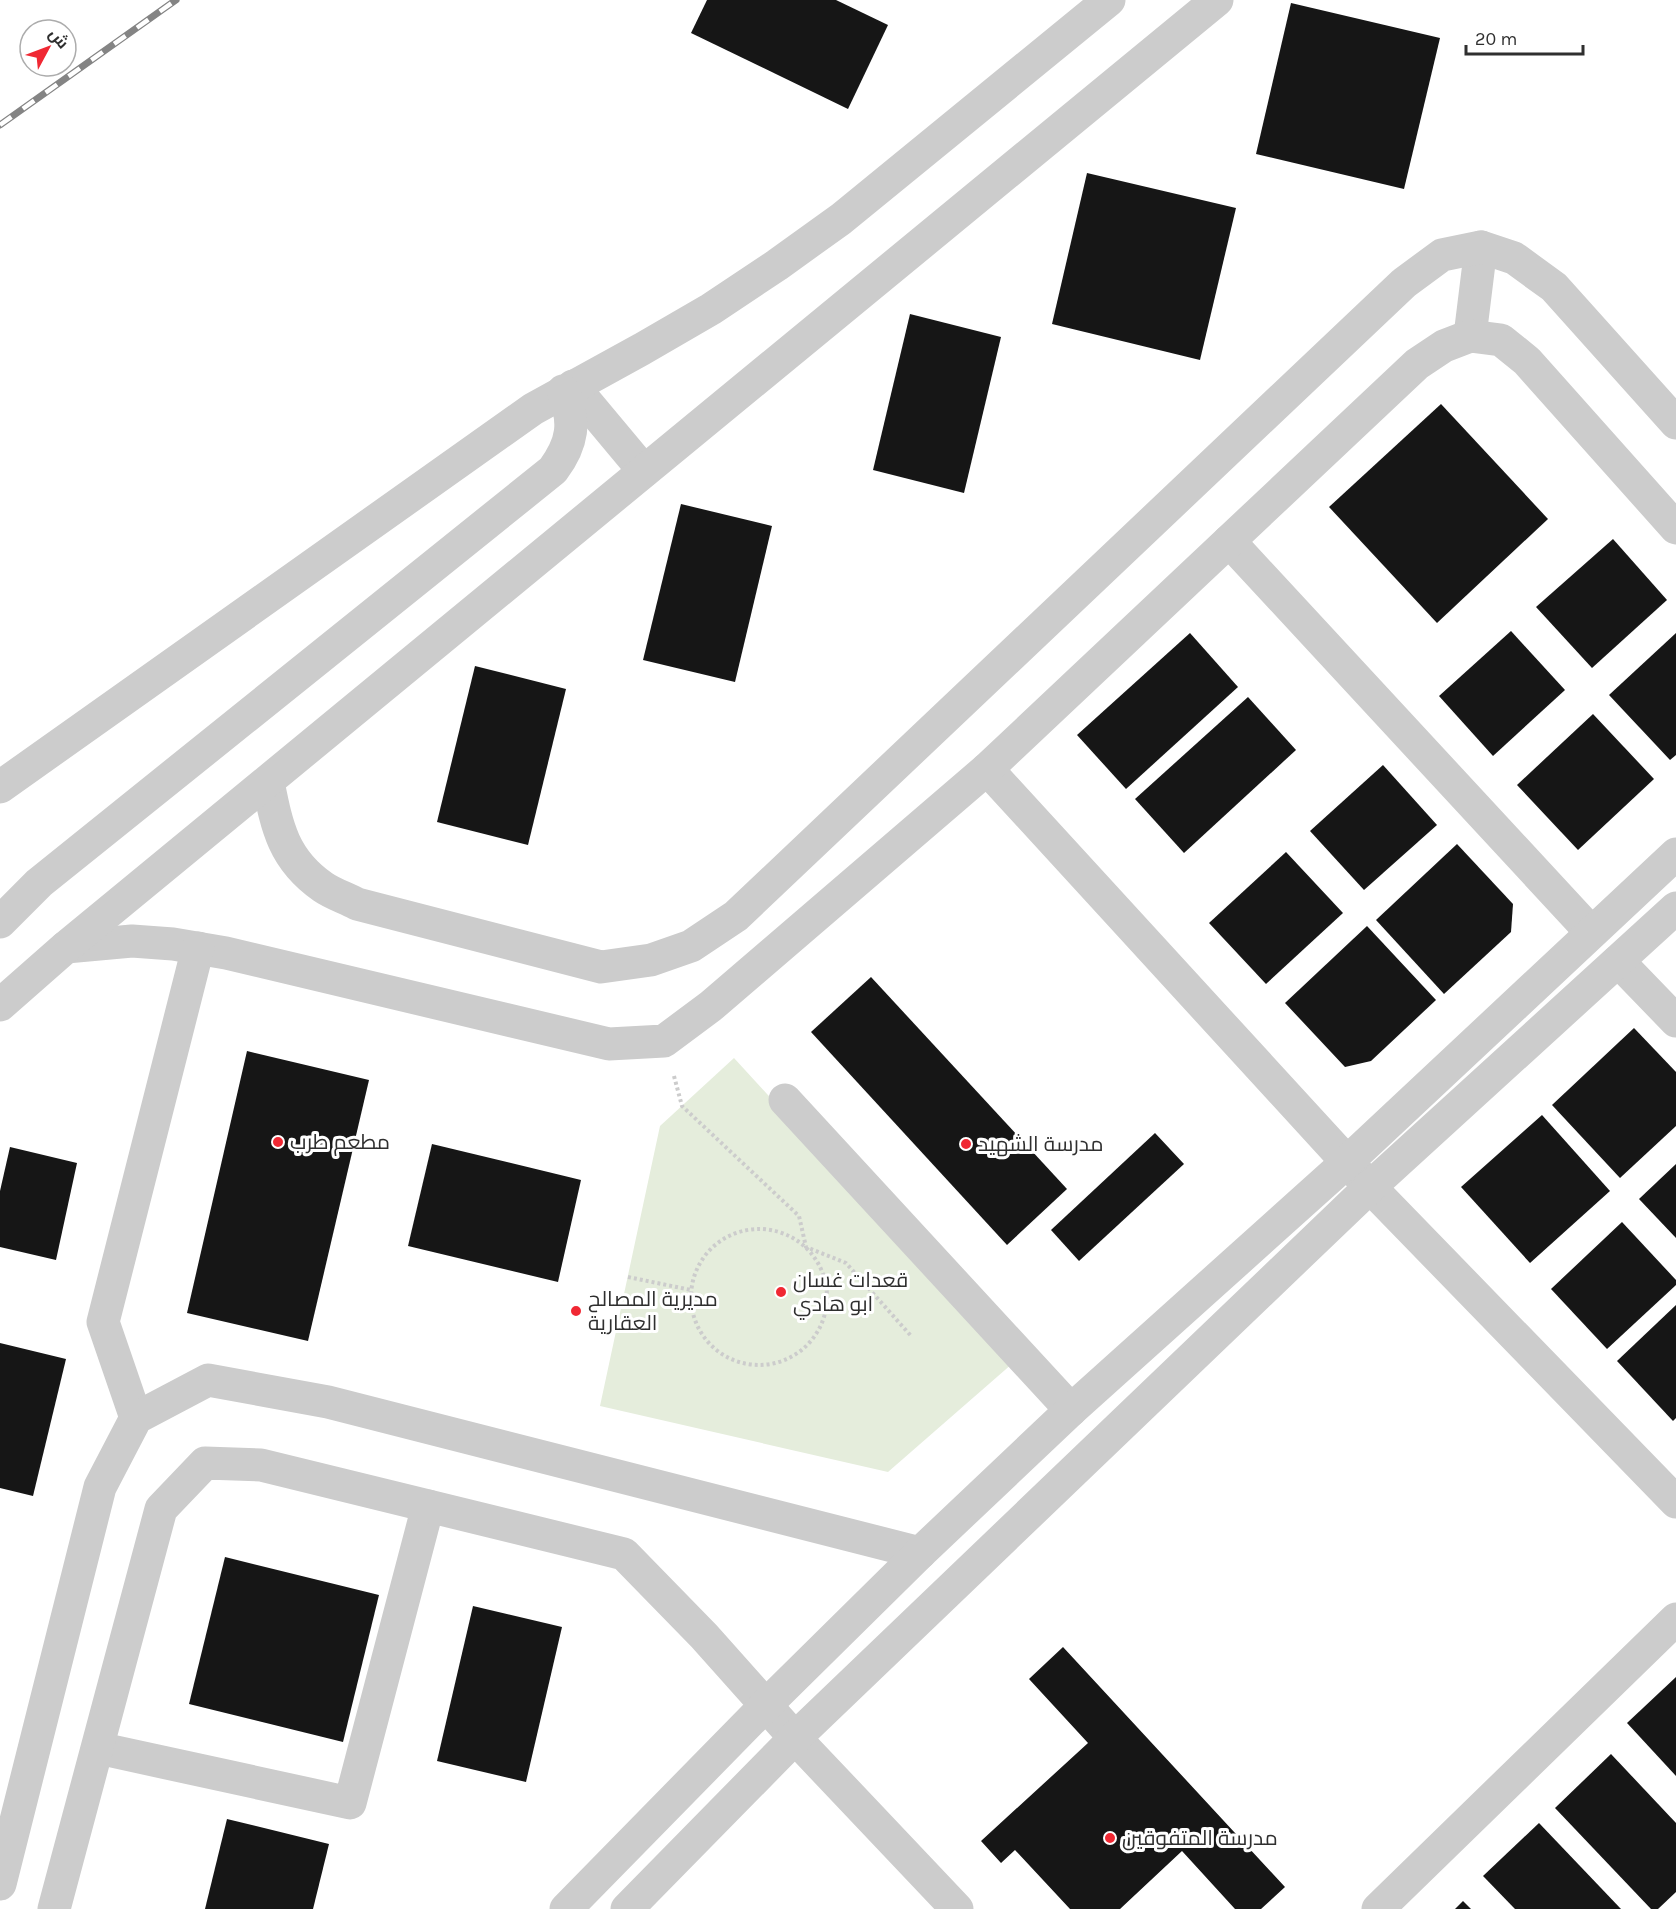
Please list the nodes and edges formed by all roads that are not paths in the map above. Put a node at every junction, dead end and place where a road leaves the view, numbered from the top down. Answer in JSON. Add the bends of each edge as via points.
{"nodes":[{"id":1,"x":1109,"y":0,"type":"edge"},
{"id":2,"x":1217,"y":0,"type":"edge"},
{"id":3,"x":1481,"y":247,"type":"junction"},
{"id":4,"x":1470,"y":336,"type":"junction"},
{"id":5,"x":568,"y":389,"type":"junction"},
{"id":6,"x":1676,"y":423,"type":"edge"},
{"id":7,"x":644,"y":471,"type":"junction"},
{"id":8,"x":1676,"y":528,"type":"edge"},
{"id":9,"x":1230,"y":541,"type":"junction"},
{"id":10,"x":987,"y":769,"type":"junction"},
{"id":11,"x":268,"y":782,"type":"junction"},
{"id":12,"x":0,"y":787,"type":"edge"},
{"id":13,"x":1676,"y":854,"type":"edge"},
{"id":14,"x":1676,"y":908,"type":"edge"},
{"id":15,"x":0,"y":922,"type":"edge"},
{"id":16,"x":1591,"y":932,"type":"junction"},
{"id":17,"x":66,"y":947,"type":"junction"},
{"id":18,"x":198,"y":948,"type":"junction"},
{"id":19,"x":1618,"y":961,"type":"junction"},
{"id":20,"x":0,"y":1005,"type":"edge"},
{"id":21,"x":1676,"y":1021,"type":"edge"},
{"id":22,"x":785,"y":1100,"type":"dead end"},
{"id":23,"x":1347,"y":1162,"type":"junction"},
{"id":24,"x":1371,"y":1187,"type":"junction"},
{"id":25,"x":1071,"y":1410,"type":"junction"},
{"id":26,"x":136,"y":1418,"type":"junction"},
{"id":27,"x":1676,"y":1502,"type":"edge"},
{"id":28,"x":428,"y":1506,"type":"junction"},
{"id":29,"x":920,"y":1553,"type":"junction"},
{"id":30,"x":1676,"y":1619,"type":"edge"},
{"id":31,"x":766,"y":1705,"type":"junction"},
{"id":32,"x":795,"y":1738,"type":"junction"},
{"id":33,"x":98,"y":1748,"type":"junction"},
{"id":34,"x":0,"y":1884,"type":"edge"},
{"id":35,"x":54,"y":1909,"type":"edge"},
{"id":36,"x":567,"y":1909,"type":"edge"},
{"id":37,"x":627,"y":1909,"type":"edge"},
{"id":38,"x":957,"y":1909,"type":"edge"},
{"id":39,"x":1378,"y":1909,"type":"edge"}],
"edges":[{"from":1,"to":5,"type":"street","via":[[841,219],[711,309]]},
{"from":2,"to":7,"type":"street"},
{"from":3,"to":4,"type":"street"},
{"from":3,"to":6,"type":"street","via":[[1514,258],[1554,287]]},
{"from":3,"to":11,"type":"street","via":[[1442,255],[1404,283],[736,916],[692,946],[651,960],[601,967],[357,904],[323,887],[293,860],[276,824]]},
{"from":4,"to":8,"type":"street","via":[[1501,340],[1527,361]]},
{"from":4,"to":9,"type":"street","via":[[1444,346],[1417,364]]},
{"from":5,"to":7,"type":"street"},
{"from":5,"to":12,"type":"street","via":[[533,409]]},
{"from":5,"to":15,"type":"street","via":[[570,440],[553,470],[39,883]]},
{"from":7,"to":11,"type":"street"},
{"from":9,"to":10,"type":"street"},
{"from":9,"to":16,"type":"street"},
{"from":10,"to":18,"type":"street","via":[[711,1006],[664,1041],[609,1044]]},
{"from":10,"to":23,"type":"street"},
{"from":11,"to":17,"type":"street"},
{"from":13,"to":16,"type":"street"},
{"from":14,"to":19,"type":"street"},
{"from":16,"to":23,"type":"street"},
{"from":17,"to":18,"type":"street","via":[[132,941]]},
{"from":17,"to":20,"type":"street"},
{"from":18,"to":26,"type":"street","via":[[103,1322]]},
{"from":19,"to":21,"type":"street"},
{"from":19,"to":24,"type":"street"},
{"from":22,"to":25,"type":"street"},
{"from":23,"to":24,"type":"street"},
{"from":23,"to":25,"type":"street"},
{"from":24,"to":27,"type":"street"},
{"from":24,"to":32,"type":"street"},
{"from":25,"to":29,"type":"street"},
{"from":26,"to":29,"type":"street","via":[[208,1380],[328,1402]]},
{"from":26,"to":34,"type":"street","via":[[100,1487]]},
{"from":28,"to":31,"type":"street","via":[[624,1554]]},
{"from":28,"to":33,"type":"street","via":[[261,1465],[205,1463],[161,1509]]},
{"from":28,"to":33,"type":"street","via":[[350,1803]]},
{"from":29,"to":31,"type":"street"},
{"from":30,"to":39,"type":"street"},
{"from":31,"to":32,"type":"street"},
{"from":31,"to":36,"type":"street"},
{"from":32,"to":37,"type":"street"},
{"from":32,"to":38,"type":"street"},
{"from":33,"to":35,"type":"street"}]}
